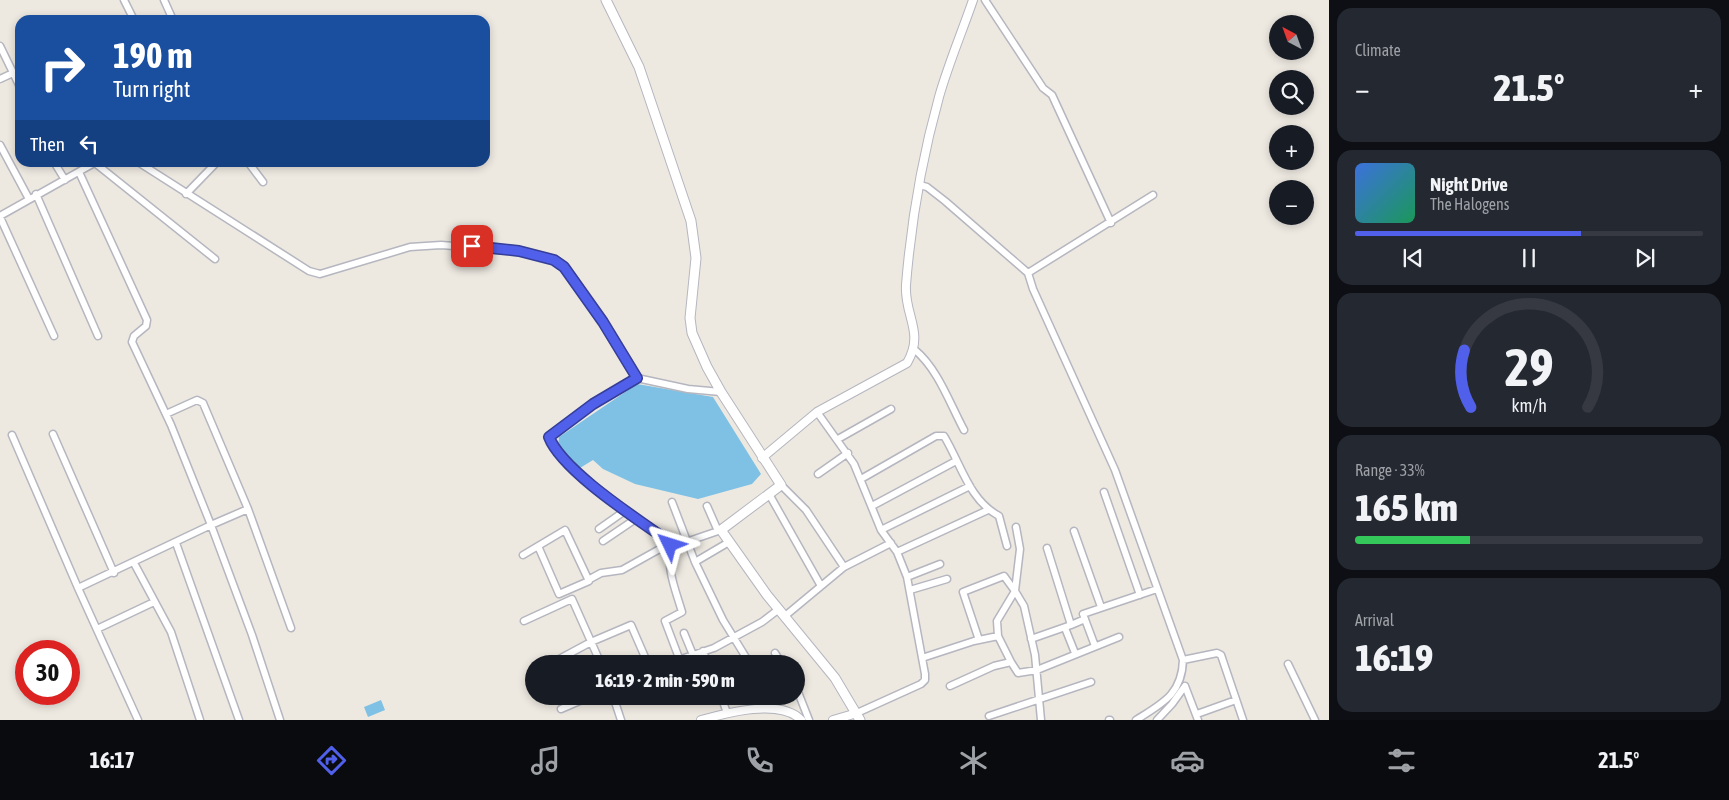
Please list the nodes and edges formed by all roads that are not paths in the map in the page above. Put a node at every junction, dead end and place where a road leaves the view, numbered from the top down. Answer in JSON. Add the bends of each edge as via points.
{"nodes":[{"id":1,"x":124,"y":0,"type":"edge"},
{"id":2,"x":164,"y":0,"type":"edge"},
{"id":3,"x":606,"y":0,"type":"edge"},
{"id":4,"x":973,"y":0,"type":"edge"},
{"id":5,"x":985,"y":0,"type":"edge"},
{"id":6,"x":132,"y":15,"type":"edge"},
{"id":7,"x":171,"y":15,"type":"edge"},
{"id":8,"x":0,"y":46,"type":"edge"},
{"id":9,"x":13,"y":73,"type":"junction"},
{"id":10,"x":15,"y":77,"type":"edge"},
{"id":11,"x":0,"y":79,"type":"edge"},
{"id":12,"x":0,"y":145,"type":"edge"},
{"id":13,"x":57,"y":167,"type":"edge"},
{"id":14,"x":88,"y":167,"type":"edge"},
{"id":15,"x":101,"y":167,"type":"edge"},
{"id":16,"x":146,"y":167,"type":"edge"},
{"id":17,"x":212,"y":167,"type":"edge"},
{"id":18,"x":252,"y":167,"type":"edge"},
{"id":19,"x":78,"y":172,"type":"junction"},
{"id":20,"x":65,"y":180,"type":"junction"},
{"id":21,"x":263,"y":182,"type":"dead end"},
{"id":22,"x":920,"y":185,"type":"junction"},
{"id":23,"x":36,"y":194,"type":"junction"},
{"id":24,"x":186,"y":194,"type":"junction"},
{"id":25,"x":1153,"y":196,"type":"dead end"},
{"id":26,"x":29,"y":199,"type":"junction"},
{"id":27,"x":0,"y":217,"type":"edge"},
{"id":28,"x":1111,"y":223,"type":"junction"},
{"id":29,"x":215,"y":259,"type":"dead end"},
{"id":30,"x":1028,"y":273,"type":"junction"},
{"id":31,"x":54,"y":336,"type":"dead end"},
{"id":32,"x":98,"y":336,"type":"dead end"},
{"id":33,"x":914,"y":350,"type":"junction"},
{"id":34,"x":637,"y":378,"type":"junction"},
{"id":35,"x":721,"y":392,"type":"junction"},
{"id":36,"x":891,"y":409,"type":"dead end"},
{"id":37,"x":818,"y":412,"type":"junction"},
{"id":38,"x":166,"y":414,"type":"junction"},
{"id":39,"x":964,"y":430,"type":"dead end"},
{"id":40,"x":53,"y":434,"type":"dead end"},
{"id":41,"x":12,"y":435,"type":"dead end"},
{"id":42,"x":838,"y":439,"type":"junction"},
{"id":43,"x":848,"y":453,"type":"junction"},
{"id":44,"x":762,"y":458,"type":"junction"},
{"id":45,"x":956,"y":461,"type":"junction"},
{"id":46,"x":818,"y":474,"type":"dead end"},
{"id":47,"x":861,"y":479,"type":"junction"},
{"id":48,"x":781,"y":485,"type":"junction"},
{"id":49,"x":970,"y":486,"type":"junction"},
{"id":50,"x":1104,"y":492,"type":"dead end"},
{"id":51,"x":769,"y":494,"type":"junction"},
{"id":52,"x":672,"y":502,"type":"dead end"},
{"id":53,"x":707,"y":506,"type":"dead end"},
{"id":54,"x":872,"y":506,"type":"junction"},
{"id":55,"x":248,"y":509,"type":"junction"},
{"id":56,"x":626,"y":510,"type":"junction"},
{"id":57,"x":988,"y":510,"type":"junction"},
{"id":58,"x":637,"y":518,"type":"junction"},
{"id":59,"x":211,"y":525,"type":"junction"},
{"id":60,"x":1016,"y":527,"type":"dead end"},
{"id":61,"x":600,"y":529,"type":"dead end"},
{"id":62,"x":881,"y":530,"type":"junction"},
{"id":63,"x":719,"y":531,"type":"junction"},
{"id":64,"x":1074,"y":531,"type":"dead end"},
{"id":65,"x":603,"y":541,"type":"dead end"},
{"id":66,"x":684,"y":542,"type":"junction"},
{"id":67,"x":729,"y":542,"type":"junction"},
{"id":68,"x":176,"y":543,"type":"junction"},
{"id":69,"x":891,"y":544,"type":"junction"},
{"id":70,"x":538,"y":546,"type":"junction"},
{"id":71,"x":1007,"y":546,"type":"dead end"},
{"id":72,"x":670,"y":547,"type":"junction"},
{"id":73,"x":1047,"y":548,"type":"dead end"},
{"id":74,"x":896,"y":552,"type":"junction"},
{"id":75,"x":523,"y":555,"type":"dead end"},
{"id":76,"x":695,"y":562,"type":"junction"},
{"id":77,"x":134,"y":563,"type":"junction"},
{"id":78,"x":940,"y":564,"type":"dead end"},
{"id":79,"x":844,"y":567,"type":"junction"},
{"id":80,"x":114,"y":573,"type":"junction"},
{"id":81,"x":907,"y":577,"type":"junction"},
{"id":82,"x":947,"y":578,"type":"dead end"},
{"id":83,"x":588,"y":580,"type":"junction"},
{"id":84,"x":821,"y":586,"type":"junction"},
{"id":85,"x":78,"y":588,"type":"junction"},
{"id":86,"x":910,"y":590,"type":"junction"},
{"id":87,"x":1154,"y":590,"type":"junction"},
{"id":88,"x":568,"y":591,"type":"junction"},
{"id":89,"x":1015,"y":591,"type":"junction"},
{"id":90,"x":1142,"y":594,"type":"junction"},
{"id":91,"x":572,"y":599,"type":"junction"},
{"id":92,"x":154,"y":602,"type":"junction"},
{"id":93,"x":1101,"y":607,"type":"junction"},
{"id":94,"x":782,"y":613,"type":"junction"},
{"id":95,"x":1085,"y":620,"type":"junction"},
{"id":96,"x":524,"y":621,"type":"dead end"},
{"id":97,"x":1068,"y":626,"type":"junction"},
{"id":98,"x":291,"y":628,"type":"dead end"},
{"id":99,"x":97,"y":629,"type":"junction"},
{"id":100,"x":684,"y":633,"type":"dead end"},
{"id":101,"x":735,"y":636,"type":"junction"},
{"id":102,"x":998,"y":636,"type":"junction"},
{"id":103,"x":1119,"y":637,"type":"dead end"},
{"id":104,"x":1031,"y":639,"type":"junction"},
{"id":105,"x":979,"y":640,"type":"junction"},
{"id":106,"x":591,"y":642,"type":"junction"},
{"id":107,"x":1095,"y":646,"type":"junction"},
{"id":108,"x":703,"y":651,"type":"junction"},
{"id":109,"x":1075,"y":653,"type":"junction"},
{"id":110,"x":567,"y":655,"type":"edge"},
{"id":111,"x":597,"y":655,"type":"edge"},
{"id":112,"x":644,"y":655,"type":"edge"},
{"id":113,"x":678,"y":655,"type":"edge"},
{"id":114,"x":693,"y":655,"type":"joint"},
{"id":115,"x":705,"y":655,"type":"edge"},
{"id":116,"x":745,"y":655,"type":"edge"},
{"id":117,"x":922,"y":658,"type":"junction"},
{"id":118,"x":1183,"y":660,"type":"junction"},
{"id":119,"x":1011,"y":662,"type":"junction"},
{"id":120,"x":1288,"y":664,"type":"dead end"},
{"id":121,"x":1037,"y":670,"type":"junction"},
{"id":122,"x":1091,"y":682,"type":"dead end"},
{"id":123,"x":1184,"y":682,"type":"junction"},
{"id":124,"x":950,"y":686,"type":"dead end"},
{"id":125,"x":1039,"y":700,"type":"junction"},
{"id":126,"x":1236,"y":700,"type":"junction"},
{"id":127,"x":570,"y":705,"type":"edge"},
{"id":128,"x":616,"y":705,"type":"edge"},
{"id":129,"x":724,"y":705,"type":"edge"},
{"id":130,"x":767,"y":705,"type":"edge"},
{"id":131,"x":803,"y":705,"type":"edge"},
{"id":132,"x":768,"y":708,"type":"junction"},
{"id":133,"x":561,"y":709,"type":"dead end"},
{"id":134,"x":727,"y":713,"type":"junction"},
{"id":135,"x":859,"y":716,"type":"edge"},
{"id":136,"x":989,"y":716,"type":"dead end"},
{"id":137,"x":1198,"y":717,"type":"edge"},
{"id":138,"x":138,"y":720,"type":"edge"},
{"id":139,"x":200,"y":720,"type":"edge"},
{"id":140,"x":239,"y":720,"type":"edge"},
{"id":141,"x":280,"y":720,"type":"edge"},
{"id":142,"x":622,"y":720,"type":"edge"},
{"id":143,"x":701,"y":720,"type":"edge"},
{"id":144,"x":801,"y":720,"type":"edge"},
{"id":145,"x":809,"y":720,"type":"edge"},
{"id":146,"x":833,"y":720,"type":"edge"},
{"id":147,"x":1041,"y":720,"type":"edge"},
{"id":148,"x":1136,"y":720,"type":"edge"},
{"id":149,"x":1157,"y":720,"type":"edge"},
{"id":150,"x":1243,"y":720,"type":"edge"},
{"id":151,"x":1315,"y":720,"type":"edge"}],
"edges":[{"from":1,"to":6,"type":"street"},
{"from":2,"to":7,"type":"street"},
{"from":3,"to":35,"type":"main road","via":[[639,67],[691,221],[696,258],[690,318],[692,333]]},
{"from":4,"to":22,"type":"street","via":[[939,98]]},
{"from":5,"to":28,"type":"street","via":[[1043,88],[1052,95]]},
{"from":8,"to":9,"type":"street"},
{"from":9,"to":10,"type":"street"},
{"from":9,"to":11,"type":"street"},
{"from":12,"to":26,"type":"street"},
{"from":13,"to":20,"type":"street"},
{"from":14,"to":19,"type":"street"},
{"from":15,"to":29,"type":"street"},
{"from":16,"to":24,"type":"street"},
{"from":17,"to":24,"type":"street"},
{"from":18,"to":21,"type":"street"},
{"from":19,"to":20,"type":"street"},
{"from":19,"to":38,"type":"street","via":[[147,320],[146,326],[132,342]]},
{"from":20,"to":23,"type":"street"},
{"from":22,"to":30,"type":"street","via":[[945,201]]},
{"from":22,"to":33,"type":"street","via":[[906,291],[916,340]]},
{"from":23,"to":26,"type":"street"},
{"from":23,"to":32,"type":"street"},
{"from":24,"to":34,"type":"street","via":[[308,271],[320,274],[410,247],[441,245],[519,251],[554,260],[564,267],[598,314]]},
{"from":25,"to":28,"type":"street"},
{"from":26,"to":27,"type":"street"},
{"from":27,"to":31,"type":"street"},
{"from":28,"to":30,"type":"street"},
{"from":30,"to":87,"type":"street","via":[[1115,470]]},
{"from":33,"to":37,"type":"street","via":[[907,363]]},
{"from":33,"to":39,"type":"street","via":[[934,373]]},
{"from":34,"to":35,"type":"street"},
{"from":34,"to":56,"type":"street","via":[[593,404],[549,437],[554,450],[581,476]]},
{"from":35,"to":44,"type":"main road"},
{"from":36,"to":42,"type":"street"},
{"from":37,"to":42,"type":"street"},
{"from":37,"to":44,"type":"street"},
{"from":38,"to":55,"type":"street","via":[[197,400],[202,401]]},
{"from":38,"to":59,"type":"street"},
{"from":40,"to":80,"type":"street"},
{"from":41,"to":85,"type":"street"},
{"from":42,"to":43,"type":"street"},
{"from":43,"to":46,"type":"street"},
{"from":43,"to":47,"type":"street"},
{"from":44,"to":48,"type":"main road"},
{"from":45,"to":47,"type":"street","via":[[949,443],[940,435]]},
{"from":45,"to":49,"type":"street"},
{"from":45,"to":54,"type":"street"},
{"from":47,"to":54,"type":"street"},
{"from":48,"to":51,"type":"main road"},
{"from":48,"to":79,"type":"street","via":[[806,510]]},
{"from":49,"to":57,"type":"street"},
{"from":49,"to":62,"type":"street"},
{"from":50,"to":90,"type":"street"},
{"from":51,"to":63,"type":"main road"},
{"from":51,"to":84,"type":"street"},
{"from":52,"to":66,"type":"street"},
{"from":53,"to":63,"type":"street"},
{"from":54,"to":62,"type":"street"},
{"from":55,"to":59,"type":"street"},
{"from":55,"to":98,"type":"street"},
{"from":56,"to":58,"type":"street"},
{"from":56,"to":61,"type":"street"},
{"from":57,"to":71,"type":"street","via":[[999,516]]},
{"from":57,"to":74,"type":"street"},
{"from":58,"to":65,"type":"street"},
{"from":58,"to":72,"type":"street"},
{"from":59,"to":68,"type":"street"},
{"from":59,"to":141,"type":"street"},
{"from":60,"to":89,"type":"street","via":[[1020,549]]},
{"from":62,"to":69,"type":"street"},
{"from":63,"to":66,"type":"street"},
{"from":63,"to":67,"type":"main road"},
{"from":64,"to":93,"type":"street"},
{"from":66,"to":72,"type":"street"},
{"from":66,"to":76,"type":"street"},
{"from":67,"to":76,"type":"street"},
{"from":67,"to":94,"type":"main road"},
{"from":68,"to":77,"type":"street"},
{"from":68,"to":140,"type":"street"},
{"from":69,"to":74,"type":"street"},
{"from":69,"to":79,"type":"street"},
{"from":70,"to":75,"type":"street"},
{"from":70,"to":83,"type":"street","via":[[566,530]]},
{"from":70,"to":88,"type":"street","via":[[559,594]]},
{"from":72,"to":83,"type":"street","via":[[665,546],[622,570],[601,573]]},
{"from":72,"to":113,"type":"street","via":[[671,578],[682,612],[665,621]]},
{"from":73,"to":97,"type":"street"},
{"from":74,"to":81,"type":"street"},
{"from":76,"to":101,"type":"street"},
{"from":77,"to":80,"type":"street"},
{"from":77,"to":92,"type":"street"},
{"from":78,"to":81,"type":"street"},
{"from":79,"to":84,"type":"street"},
{"from":80,"to":85,"type":"street"},
{"from":81,"to":86,"type":"street"},
{"from":82,"to":86,"type":"street"},
{"from":83,"to":88,"type":"street"},
{"from":84,"to":94,"type":"street"},
{"from":85,"to":99,"type":"street"},
{"from":86,"to":117,"type":"street"},
{"from":87,"to":90,"type":"street"},
{"from":87,"to":118,"type":"street"},
{"from":88,"to":91,"type":"street"},
{"from":89,"to":102,"type":"street","via":[[997,621]]},
{"from":89,"to":104,"type":"street","via":[[1024,606]]},
{"from":89,"to":105,"type":"street","via":[[1004,576],[963,592]]},
{"from":90,"to":93,"type":"street"},
{"from":91,"to":96,"type":"street"},
{"from":91,"to":106,"type":"street"},
{"from":92,"to":99,"type":"street"},
{"from":92,"to":139,"type":"street","via":[[171,632]]},
{"from":93,"to":95,"type":"street","via":[[1084,614]]},
{"from":94,"to":101,"type":"street"},
{"from":94,"to":135,"type":"main road","via":[[835,678]]},
{"from":95,"to":97,"type":"street"},
{"from":95,"to":107,"type":"street"},
{"from":97,"to":104,"type":"street"},
{"from":97,"to":109,"type":"street"},
{"from":99,"to":138,"type":"street"},
{"from":100,"to":114,"type":"street"},
{"from":101,"to":108,"type":"street"},
{"from":101,"to":116,"type":"street"},
{"from":102,"to":105,"type":"street"},
{"from":102,"to":119,"type":"street"},
{"from":103,"to":107,"type":"street"},
{"from":104,"to":121,"type":"street"},
{"from":105,"to":117,"type":"street"},
{"from":106,"to":110,"type":"street"},
{"from":106,"to":111,"type":"street"},
{"from":106,"to":112,"type":"street","via":[[631,624]]},
{"from":107,"to":109,"type":"street"},
{"from":108,"to":114,"type":"street"},
{"from":108,"to":115,"type":"street"},
{"from":109,"to":121,"type":"street"},
{"from":117,"to":135,"type":"street","via":[[925,680],[921,684]]},
{"from":118,"to":123,"type":"street"},
{"from":118,"to":126,"type":"street","via":[[1220,655]]},
{"from":119,"to":121,"type":"street","via":[[1018,673]]},
{"from":119,"to":124,"type":"street","via":[[994,666]]},
{"from":120,"to":151,"type":"street"},
{"from":121,"to":125,"type":"street"},
{"from":122,"to":125,"type":"street"},
{"from":123,"to":137,"type":"street"},
{"from":123,"to":148,"type":"street","via":[[1168,698]]},
{"from":123,"to":149,"type":"street","via":[[1172,704]]},
{"from":125,"to":136,"type":"street"},
{"from":125,"to":147,"type":"street"},
{"from":126,"to":137,"type":"street"},
{"from":126,"to":150,"type":"street"},
{"from":127,"to":133,"type":"street"},
{"from":128,"to":142,"type":"street"},
{"from":129,"to":134,"type":"street"},
{"from":130,"to":132,"type":"street"},
{"from":131,"to":145,"type":"street"},
{"from":132,"to":134,"type":"street"},
{"from":132,"to":144,"type":"street","via":[[791,713]]},
{"from":134,"to":143,"type":"street"},
{"from":135,"to":146,"type":"street"}]}
